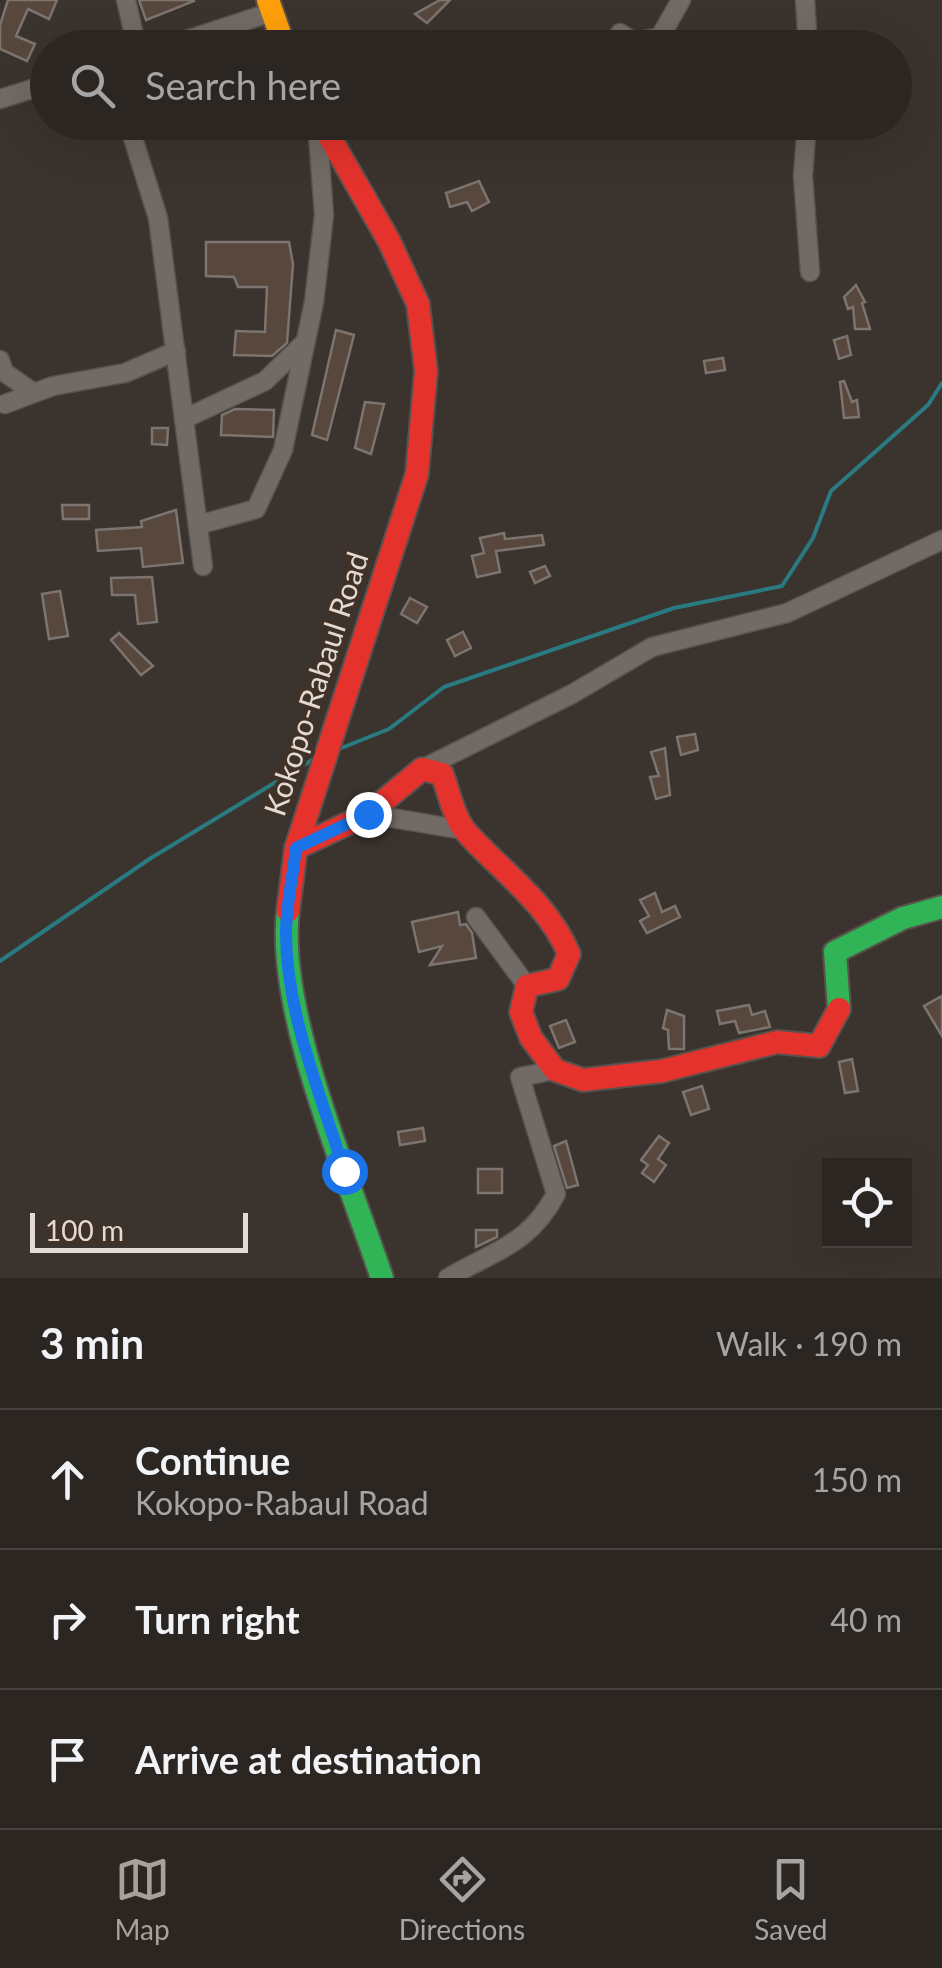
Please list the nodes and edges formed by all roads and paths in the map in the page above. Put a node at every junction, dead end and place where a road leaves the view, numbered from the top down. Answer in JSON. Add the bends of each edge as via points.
{"nodes":[{"id":1,"x":126,"y":0,"type":"edge"},
{"id":2,"x":682,"y":0,"type":"edge"},
{"id":3,"x":804,"y":0,"type":"edge"},
{"id":4,"x":270,"y":6,"type":"edge"},
{"id":5,"x":133,"y":30,"type":"edge"},
{"id":6,"x":208,"y":30,"type":"edge"},
{"id":7,"x":279,"y":30,"type":"edge"},
{"id":8,"x":664,"y":30,"type":"edge"},
{"id":9,"x":806,"y":30,"type":"edge"},
{"id":10,"x":30,"y":89,"type":"edge"},
{"id":11,"x":2,"y":97,"type":"edge"},
{"id":12,"x":134,"y":140,"type":"edge"},
{"id":13,"x":320,"y":140,"type":"edge"},
{"id":14,"x":330,"y":140,"type":"edge"},
{"id":15,"x":806,"y":140,"type":"edge"},
{"id":16,"x":810,"y":272,"type":"dead end"},
{"id":17,"x":306,"y":340,"type":"junction"},
{"id":18,"x":176,"y":351,"type":"junction"},
{"id":19,"x":0,"y":360,"type":"edge"},
{"id":20,"x":34,"y":394,"type":"junction"},
{"id":21,"x":5,"y":404,"type":"dead end"},
{"id":22,"x":184,"y":419,"type":"junction"},
{"id":23,"x":198,"y":526,"type":"junction"},
{"id":24,"x":942,"y":540,"type":"edge"},
{"id":25,"x":203,"y":566,"type":"dead end"},
{"id":26,"x":422,"y":769,"type":"junction"},
{"id":27,"x":368,"y":814,"type":"junction"},
{"id":28,"x":464,"y":830,"type":"junction"},
{"id":29,"x":296,"y":848,"type":"junction"},
{"id":30,"x":942,"y":906,"type":"edge"},
{"id":31,"x":476,"y":917,"type":"dead end"},
{"id":32,"x":527,"y":986,"type":"junction"},
{"id":33,"x":555,"y":1070,"type":"junction"},
{"id":34,"x":382,"y":1278,"type":"edge"},
{"id":35,"x":448,"y":1278,"type":"edge"}],
"edges":[{"from":1,"to":5,"type":"street"},
{"from":2,"to":8,"type":"street"},
{"from":3,"to":9,"type":"street"},
{"from":4,"to":6,"type":"street"},
{"from":4,"to":7,"type":"main road"},
{"from":10,"to":11,"type":"street"},
{"from":12,"to":18,"type":"street","via":[[158,218]]},
{"from":13,"to":17,"type":"street","via":[[324,215]]},
{"from":14,"to":29,"type":"main road","name":"Kokopo-Rabaul Road","via":[[418,304],[426,371],[417,474]]},
{"from":15,"to":16,"type":"street"},
{"from":17,"to":22,"type":"street","via":[[265,381]]},
{"from":17,"to":23,"type":"street","via":[[271,485],[256,510]]},
{"from":18,"to":20,"type":"street","via":[[124,373]]},
{"from":18,"to":22,"type":"street"},
{"from":19,"to":20,"type":"street","via":[[4,372]]},
{"from":20,"to":21,"type":"street"},
{"from":22,"to":23,"type":"street"},
{"from":23,"to":25,"type":"street"},
{"from":24,"to":26,"type":"street","via":[[788,613],[652,647]]},
{"from":26,"to":27,"type":"main road"},
{"from":26,"to":28,"type":"main road","via":[[442,774]]},
{"from":27,"to":28,"type":"street"},
{"from":27,"to":29,"type":"main road"},
{"from":28,"to":32,"type":"main road","via":[[508,868],[569,954],[558,979]]},
{"from":29,"to":34,"type":"main road","name":"Kokopo-Rabaul Road","via":[[286,931],[290,984]]},
{"from":30,"to":33,"type":"main road","via":[[835,952],[837,1026],[819,1046],[777,1042],[662,1071],[583,1080]]},
{"from":31,"to":32,"type":"street"},
{"from":32,"to":33,"type":"main road","via":[[521,1012]]},
{"from":33,"to":35,"type":"street","via":[[520,1077],[556,1194],[541,1223],[518,1241]]}]}
